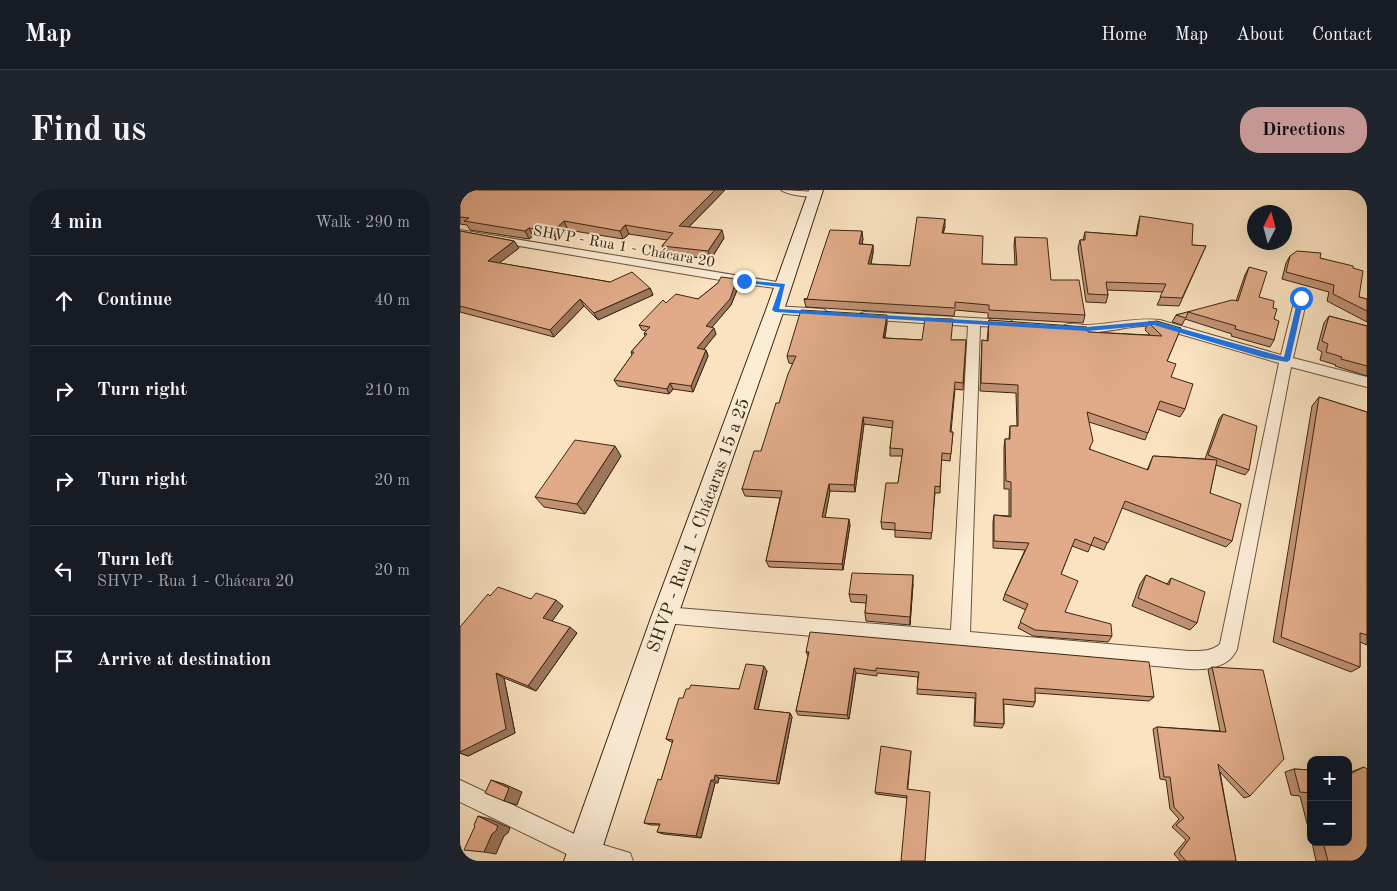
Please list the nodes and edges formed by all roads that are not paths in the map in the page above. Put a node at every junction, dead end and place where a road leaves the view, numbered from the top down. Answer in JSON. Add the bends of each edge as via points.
{"nodes":[{"id":1,"x":786,"y":190,"type":"edge"},
{"id":2,"x":815,"y":192,"type":"edge"},
{"id":3,"x":460,"y":233,"type":"edge"},
{"id":4,"x":783,"y":286,"type":"junction"},
{"id":5,"x":1301,"y":298,"type":"dead end"},
{"id":6,"x":775,"y":310,"type":"junction"},
{"id":7,"x":834,"y":314,"type":"edge"},
{"id":8,"x":854,"y":315,"type":"edge"},
{"id":9,"x":974,"y":322,"type":"junction"},
{"id":10,"x":1021,"y":325,"type":"edge"},
{"id":11,"x":1058,"y":327,"type":"edge"},
{"id":12,"x":1286,"y":363,"type":"junction"},
{"id":13,"x":1367,"y":382,"type":"edge"},
{"id":14,"x":1367,"y":392,"type":"edge"},
{"id":15,"x":665,"y":615,"type":"junction"},
{"id":16,"x":960,"y":640,"type":"junction"},
{"id":17,"x":460,"y":791,"type":"edge"},
{"id":18,"x":583,"y":856,"type":"edge"},
{"id":19,"x":622,"y":861,"type":"edge"}],
"edges":[{"from":1,"to":2,"type":"street"},
{"from":2,"to":4,"type":"street","name":"SHVP - Rua 1 - Chácaras 15 a 25"},
{"from":3,"to":4,"type":"street","name":"SHVP - Rua 1 - Chácara 20"},
{"from":4,"to":6,"type":"street","name":"SHVP - Rua 1 - Chácaras 15 a 25"},
{"from":5,"to":12,"type":"street"},
{"from":6,"to":7,"type":"street"},
{"from":6,"to":15,"type":"street","name":"SHVP - Rua 1 - Chácaras 15 a 25"},
{"from":8,"to":9,"type":"street"},
{"from":9,"to":10,"type":"street"},
{"from":9,"to":16,"type":"street"},
{"from":11,"to":12,"type":"street","via":[[1098,329],[1154,323]]},
{"from":12,"to":13,"type":"street"},
{"from":12,"to":14,"type":"street"},
{"from":12,"to":16,"type":"street","via":[[1228,649],[1222,656],[1213,660]]},
{"from":15,"to":16,"type":"street"},
{"from":15,"to":18,"type":"street","name":"SHVP - Rua 1 - Chácaras 15 a 25"},
{"from":17,"to":18,"type":"street"},
{"from":18,"to":19,"type":"street"}]}
